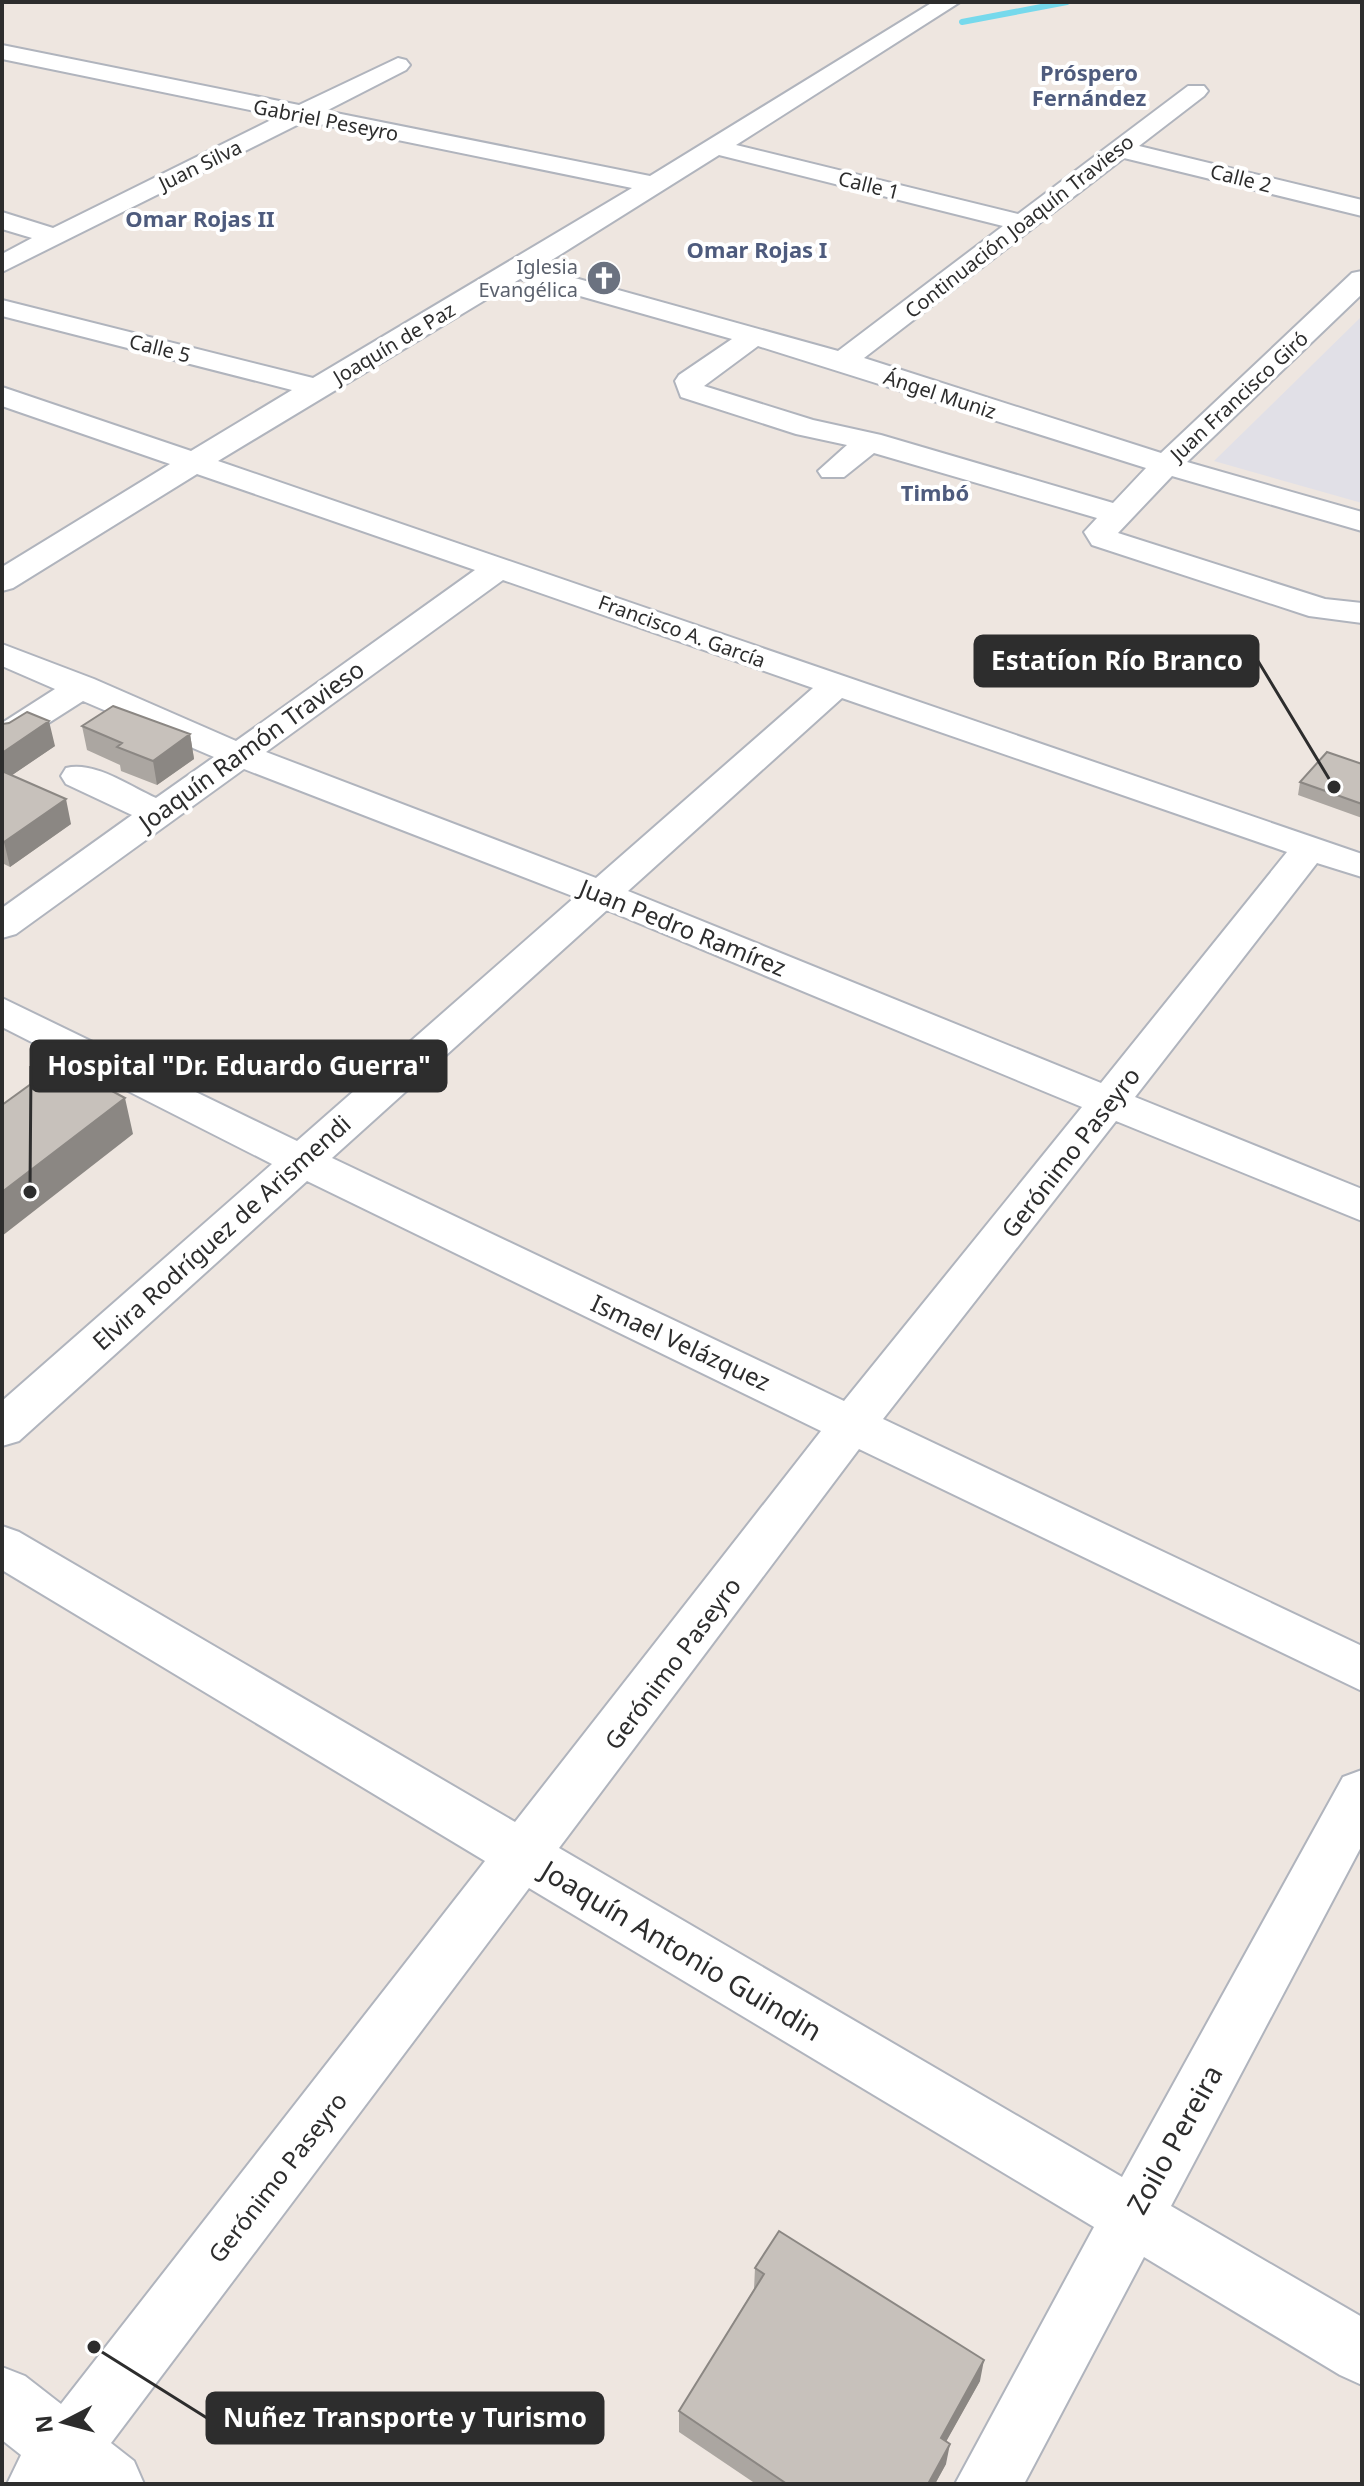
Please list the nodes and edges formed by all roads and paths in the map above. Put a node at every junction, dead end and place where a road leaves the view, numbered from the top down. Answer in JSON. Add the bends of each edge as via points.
{"nodes":[{"id":1,"x":949,"y":2,"type":"edge"},
{"id":2,"x":2,"y":52,"type":"edge"},
{"id":3,"x":398,"y":65,"type":"dead end"},
{"id":4,"x":1196,"y":91,"type":"dead end"},
{"id":5,"x":300,"y":115,"type":"junction"},
{"id":6,"x":715,"y":147,"type":"junction"},
{"id":7,"x":1119,"y":149,"type":"junction"},
{"id":8,"x":651,"y":184,"type":"junction"},
{"id":9,"x":1362,"y":208,"type":"edge"},
{"id":10,"x":2,"y":220,"type":"edge"},
{"id":11,"x":1022,"y":223,"type":"junction"},
{"id":12,"x":54,"y":237,"type":"junction"},
{"id":13,"x":2,"y":264,"type":"edge"},
{"id":14,"x":517,"y":270,"type":"junction"},
{"id":15,"x":1362,"y":279,"type":"edge"},
{"id":16,"x":2,"y":308,"type":"edge"},
{"id":17,"x":754,"y":336,"type":"junction"},
{"id":18,"x":843,"y":361,"type":"junction"},
{"id":19,"x":876,"y":374,"type":"junction"},
{"id":20,"x":318,"y":388,"type":"junction"},
{"id":21,"x":2,"y":396,"type":"edge"},
{"id":22,"x":807,"y":428,"type":"junction"},
{"id":23,"x":870,"y":441,"type":"junction"},
{"id":24,"x":193,"y":463,"type":"junction"},
{"id":25,"x":1166,"y":465,"type":"junction"},
{"id":26,"x":833,"y":471,"type":"dead end"},
{"id":27,"x":1119,"y":515,"type":"junction"},
{"id":28,"x":1362,"y":522,"type":"edge"},
{"id":29,"x":502,"y":566,"type":"junction"},
{"id":30,"x":2,"y":581,"type":"edge"},
{"id":31,"x":1362,"y":613,"type":"edge"},
{"id":32,"x":2,"y":654,"type":"edge"},
{"id":33,"x":82,"y":686,"type":"junction"},
{"id":34,"x":835,"y":686,"type":"junction"},
{"id":35,"x":2,"y":738,"type":"edge"},
{"id":36,"x":238,"y":754,"type":"junction"},
{"id":37,"x":79,"y":776,"type":"dead end"},
{"id":38,"x":158,"y":813,"type":"junction"},
{"id":39,"x":1310,"y":848,"type":"junction"},
{"id":40,"x":1362,"y":866,"type":"edge"},
{"id":41,"x":600,"y":893,"type":"junction"},
{"id":42,"x":2,"y":926,"type":"edge"},
{"id":43,"x":2,"y":1011,"type":"edge"},
{"id":44,"x":1109,"y":1102,"type":"junction"},
{"id":45,"x":302,"y":1161,"type":"junction"},
{"id":46,"x":1362,"y":1206,"type":"edge"},
{"id":47,"x":853,"y":1423,"type":"junction"},
{"id":48,"x":2,"y":1428,"type":"edge"},
{"id":49,"x":2,"y":1546,"type":"edge"},
{"id":50,"x":1362,"y":1670,"type":"edge"},
{"id":51,"x":1362,"y":1793,"type":"edge"},
{"id":52,"x":525,"y":1856,"type":"junction"},
{"id":53,"x":1131,"y":2219,"type":"junction"},
{"id":54,"x":1362,"y":2353,"type":"edge"},
{"id":55,"x":2,"y":2399,"type":"edge"},
{"id":56,"x":73,"y":2472,"type":"edge"},
{"id":57,"x":988,"y":2484,"type":"edge"}],
"edges":[{"from":1,"to":6,"type":"street","name":"Joaquín de Paz"},
{"from":2,"to":5,"type":"street","name":"Gabriel Peseyro"},
{"from":3,"to":5,"type":"street","name":"Juan Silva"},
{"from":4,"to":7,"type":"street","name":"Continuación Joaquín Travieso"},
{"from":5,"to":8,"type":"street","name":"Gabriel Peseyro"},
{"from":5,"to":12,"type":"street","name":"Juan Silva"},
{"from":6,"to":8,"type":"street","name":"Joaquín de Paz"},
{"from":6,"to":11,"type":"street","name":"Calle 1"},
{"from":7,"to":9,"type":"street","name":"Calle 2"},
{"from":7,"to":11,"type":"street","name":"Continuación Joaquín Travieso"},
{"from":8,"to":14,"type":"street","name":"Joaquín de Paz"},
{"from":10,"to":12,"type":"street"},
{"from":11,"to":18,"type":"street","name":"Continuación Joaquín Travieso"},
{"from":12,"to":13,"type":"street","name":"Juan Silva"},
{"from":14,"to":17,"type":"street","name":"Ángel Muniz"},
{"from":14,"to":20,"type":"street","name":"Joaquín de Paz"},
{"from":15,"to":25,"type":"street","name":"Juan Francisco Giró"},
{"from":16,"to":20,"type":"street","name":"Calle 5"},
{"from":17,"to":18,"type":"street","name":"Ángel Muniz"},
{"from":17,"to":22,"type":"street","via":[[689,381],[691,391]]},
{"from":18,"to":19,"type":"street","name":"Ángel Muniz"},
{"from":19,"to":22,"type":"street"},
{"from":19,"to":25,"type":"street","name":"Ángel Muniz"},
{"from":20,"to":24,"type":"street","name":"Joaquín de Paz"},
{"from":21,"to":24,"type":"street","name":"Francisco A. García"},
{"from":22,"to":23,"type":"street"},
{"from":23,"to":26,"type":"street"},
{"from":23,"to":27,"type":"street"},
{"from":24,"to":29,"type":"street","name":"Francisco A. García"},
{"from":24,"to":30,"type":"street","name":"Joaquín de Paz"},
{"from":25,"to":27,"type":"street","name":"Juan Francisco Giró"},
{"from":25,"to":28,"type":"street","name":"Ángel Muniz"},
{"from":27,"to":31,"type":"street","via":[[1100,532],[1103,538],[1321,609]]},
{"from":29,"to":34,"type":"street","name":"Francisco A. García"},
{"from":29,"to":36,"type":"street","name":"Joaquín Ramón Travieso"},
{"from":32,"to":33,"type":"street","name":"Juan Pedro Ramírez"},
{"from":33,"to":35,"type":"street"},
{"from":33,"to":36,"type":"street","name":"Juan Pedro Ramírez"},
{"from":34,"to":39,"type":"street","name":"Francisco A. García"},
{"from":34,"to":41,"type":"street","name":"Elvira Rodríguez de Arismendi"},
{"from":36,"to":38,"type":"street","name":"Joaquín Ramón Travieso"},
{"from":36,"to":41,"type":"street","name":"Juan Pedro Ramírez"},
{"from":37,"to":38,"type":"street"},
{"from":38,"to":42,"type":"street","name":"Joaquín Ramón Travieso"},
{"from":39,"to":40,"type":"street","name":"Francisco A. García"},
{"from":39,"to":44,"type":"street","name":"Gerónimo Paseyro"},
{"from":41,"to":44,"type":"street","name":"Juan Pedro Ramírez"},
{"from":41,"to":45,"type":"street","name":"Elvira Rodríguez de Arismendi"},
{"from":43,"to":45,"type":"street","name":"Ismael Velázquez"},
{"from":44,"to":46,"type":"street","name":"Juan Pedro Ramírez"},
{"from":44,"to":47,"type":"street","name":"Gerónimo Paseyro"},
{"from":45,"to":47,"type":"street","name":"Ismael Velázquez"},
{"from":45,"to":48,"type":"street","name":"Elvira Rodríguez de Arismendi"},
{"from":47,"to":50,"type":"street","name":"Ismael Velázquez"},
{"from":47,"to":52,"type":"street","name":"Gerónimo Paseyro"},
{"from":49,"to":52,"type":"street","name":"Joaquín Antonio Guindin"},
{"from":51,"to":53,"type":"street","name":"Zoilo Pereira"},
{"from":52,"to":53,"type":"street","name":"Joaquín Antonio Guindin"},
{"from":52,"to":56,"type":"street","name":"Gerónimo Paseyro"},
{"from":53,"to":54,"type":"street","name":"Joaquín Antonio Guindin"},
{"from":53,"to":57,"type":"street","name":"Zoilo Pereira"},
{"from":55,"to":56,"type":"street"}]}
